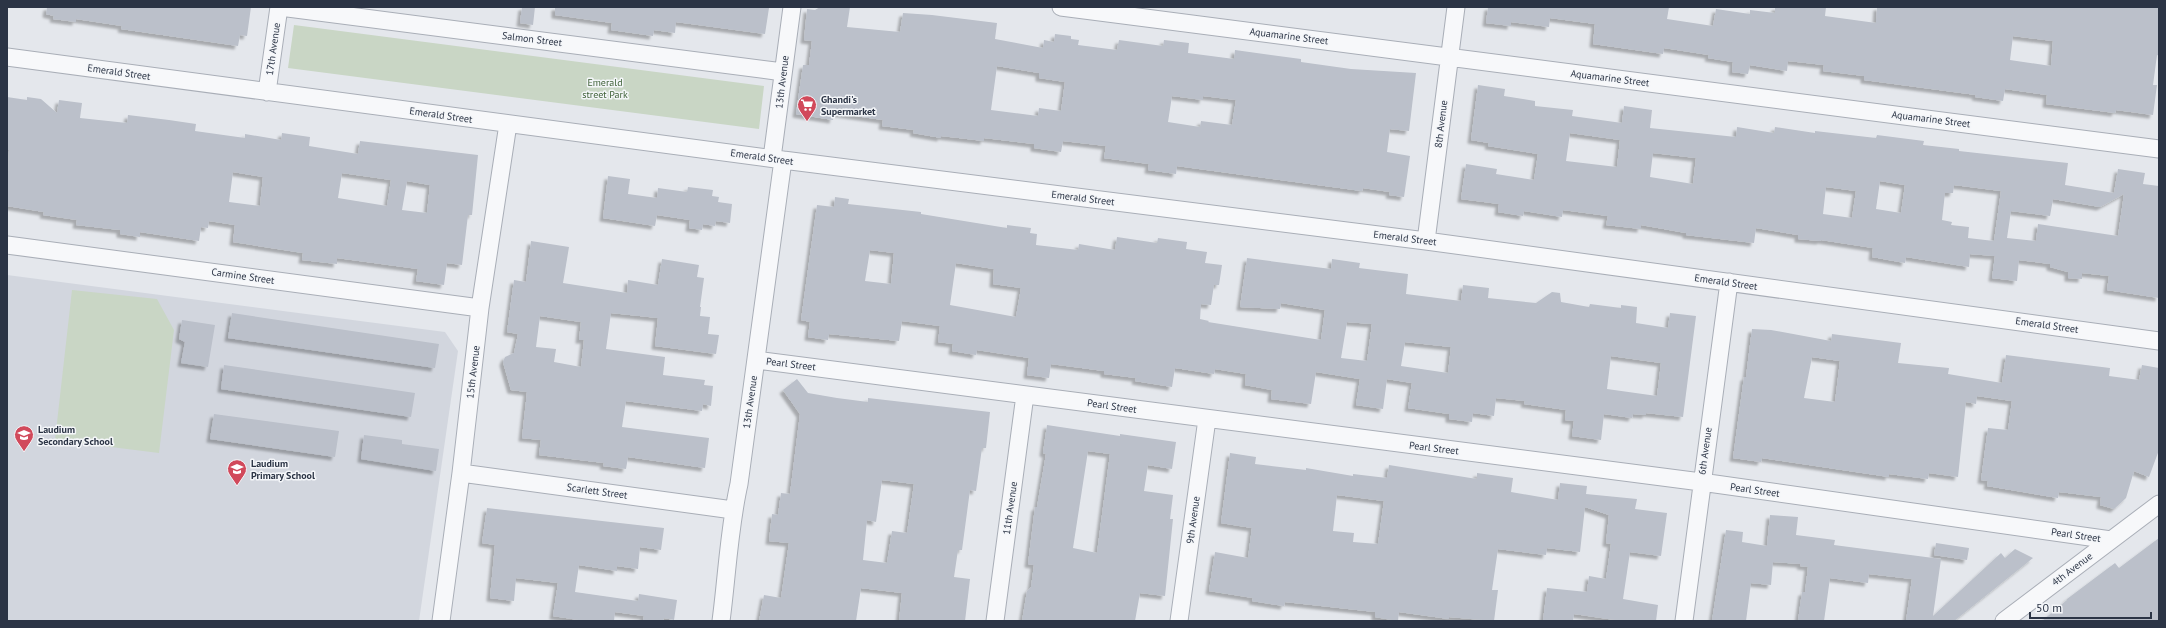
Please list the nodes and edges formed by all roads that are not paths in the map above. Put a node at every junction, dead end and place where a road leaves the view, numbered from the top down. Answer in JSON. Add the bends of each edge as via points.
{"nodes":[{"id":1,"x":279,"y":7,"type":"edge"},
{"id":2,"x":792,"y":7,"type":"edge"},
{"id":3,"x":1061,"y":7,"type":"edge"},
{"id":4,"x":1456,"y":7,"type":"edge"},
{"id":5,"x":1450,"y":57,"type":"junction"},
{"id":6,"x":7,"y":58,"type":"edge"},
{"id":7,"x":783,"y":72,"type":"junction"},
{"id":8,"x":267,"y":92,"type":"junction"},
{"id":9,"x":508,"y":124,"type":"junction"},
{"id":10,"x":2159,"y":149,"type":"edge"},
{"id":11,"x":778,"y":159,"type":"junction"},
{"id":12,"x":1426,"y":241,"type":"junction"},
{"id":13,"x":7,"y":245,"type":"edge"},
{"id":14,"x":1728,"y":282,"type":"junction"},
{"id":15,"x":480,"y":308,"type":"junction"},
{"id":16,"x":2159,"y":340,"type":"edge"},
{"id":17,"x":756,"y":360,"type":"junction"},
{"id":18,"x":1025,"y":395,"type":"junction"},
{"id":19,"x":1207,"y":419,"type":"junction"},
{"id":20,"x":461,"y":472,"type":"junction"},
{"id":21,"x":1701,"y":482,"type":"junction"},
{"id":22,"x":2159,"y":504,"type":"edge"},
{"id":23,"x":733,"y":510,"type":"junction"},
{"id":24,"x":2111,"y":540,"type":"junction"},
{"id":25,"x":441,"y":621,"type":"edge"},
{"id":26,"x":721,"y":621,"type":"edge"},
{"id":27,"x":995,"y":621,"type":"edge"},
{"id":28,"x":1183,"y":621,"type":"edge"},
{"id":29,"x":1684,"y":621,"type":"edge"},
{"id":30,"x":2004,"y":621,"type":"edge"}],
"edges":[{"from":1,"to":7,"type":"street","name":"Salmon Street"},
{"from":1,"to":8,"type":"street","name":"17th Avenue"},
{"from":2,"to":7,"type":"street","name":"13th Avenue"},
{"from":3,"to":5,"type":"street","name":"Aquamarine Street"},
{"from":4,"to":5,"type":"street","name":"8th Avenue"},
{"from":5,"to":10,"type":"street","name":"Aquamarine Street"},
{"from":5,"to":12,"type":"street","name":"8th Avenue"},
{"from":6,"to":8,"type":"street","name":"Emerald Street"},
{"from":7,"to":11,"type":"street","name":"13th Avenue"},
{"from":8,"to":9,"type":"street","name":"Emerald Street"},
{"from":9,"to":11,"type":"street","name":"Emerald Street"},
{"from":9,"to":15,"type":"street","name":"15th Avenue"},
{"from":11,"to":12,"type":"street","name":"Emerald Street"},
{"from":11,"to":17,"type":"street","name":"13th Avenue"},
{"from":12,"to":14,"type":"street","name":"Emerald Street"},
{"from":13,"to":15,"type":"street","name":"Carmine Street"},
{"from":14,"to":16,"type":"street","name":"Emerald Street"},
{"from":14,"to":21,"type":"street","name":"6th Avenue"},
{"from":15,"to":20,"type":"street","name":"15th Avenue"},
{"from":17,"to":18,"type":"street","name":"Pearl Street"},
{"from":17,"to":23,"type":"street","name":"13th Avenue"},
{"from":18,"to":19,"type":"street","name":"Pearl Street"},
{"from":18,"to":27,"type":"street","name":"11th Avenue"},
{"from":19,"to":21,"type":"street","name":"Pearl Street"},
{"from":19,"to":28,"type":"street","name":"9th Avenue"},
{"from":20,"to":23,"type":"street","name":"Scarlett Street"},
{"from":20,"to":25,"type":"street","name":"15th Avenue"},
{"from":21,"to":24,"type":"street","name":"Pearl Street"},
{"from":21,"to":29,"type":"street","name":"6th Avenue"},
{"from":22,"to":24,"type":"street","name":"4th Avenue"},
{"from":23,"to":26,"type":"street","name":"13th Avenue"},
{"from":24,"to":30,"type":"street","name":"4th Avenue"}]}
